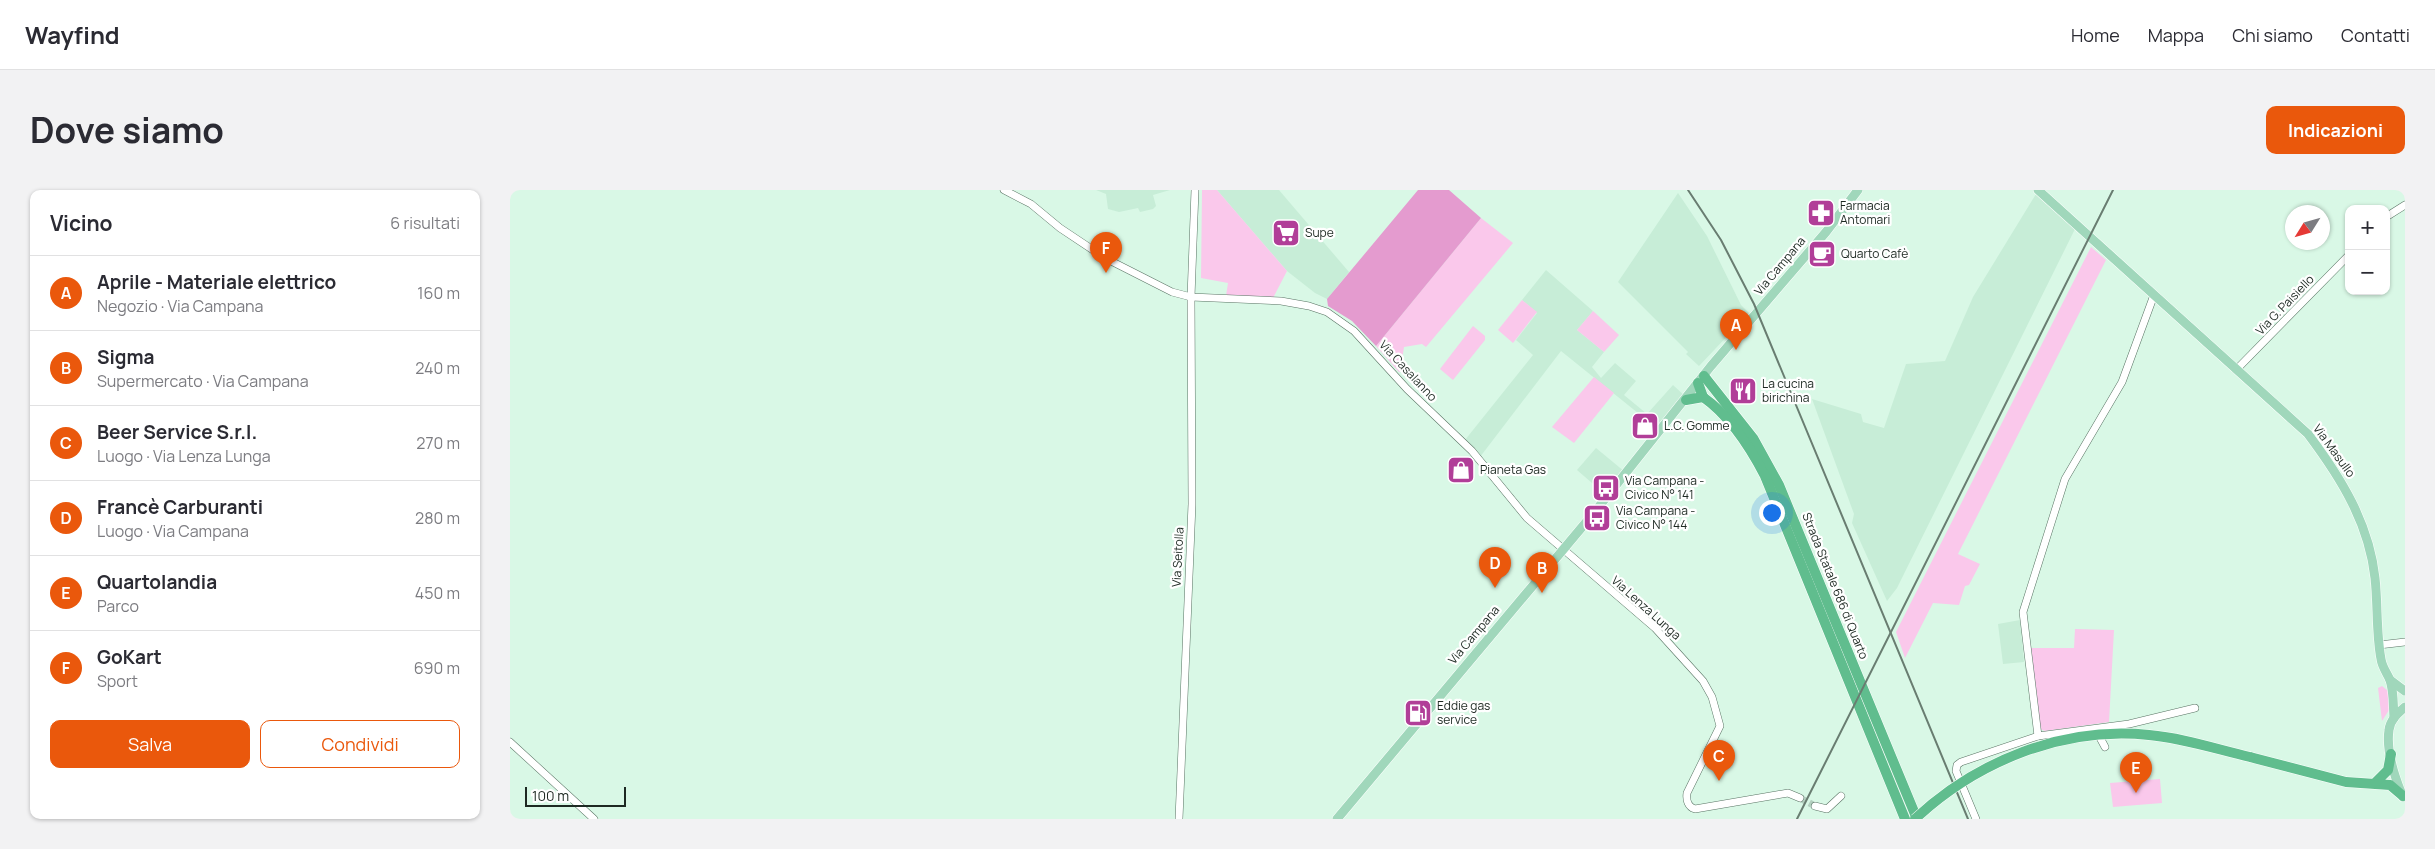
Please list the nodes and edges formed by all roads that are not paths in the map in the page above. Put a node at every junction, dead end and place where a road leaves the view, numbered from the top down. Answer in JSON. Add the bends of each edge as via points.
{"nodes":[{"id":1,"x":1004,"y":190,"type":"edge"},
{"id":2,"x":1195,"y":190,"type":"edge"},
{"id":3,"x":1858,"y":190,"type":"edge"},
{"id":4,"x":2038,"y":190,"type":"edge"},
{"id":5,"x":2405,"y":205,"type":"edge"},
{"id":6,"x":2390,"y":214,"type":"edge"},
{"id":7,"x":2345,"y":259,"type":"edge"},
{"id":8,"x":2154,"y":295,"type":"junction"},
{"id":9,"x":1191,"y":297,"type":"junction"},
{"id":10,"x":2236,"y":370,"type":"junction"},
{"id":11,"x":1701,"y":380,"type":"junction"},
{"id":12,"x":1703,"y":397,"type":"junction"},
{"id":13,"x":1686,"y":400,"type":"junction"},
{"id":14,"x":1563,"y":550,"type":"junction"},
{"id":15,"x":2405,"y":642,"type":"edge"},
{"id":16,"x":2379,"y":645,"type":"junction"},
{"id":17,"x":2390,"y":680,"type":"junction"},
{"id":18,"x":2405,"y":691,"type":"edge"},
{"id":19,"x":2405,"y":707,"type":"edge"},
{"id":20,"x":2195,"y":708,"type":"dead end"},
{"id":21,"x":2394,"y":718,"type":"junction"},
{"id":22,"x":2094,"y":728,"type":"junction"},
{"id":23,"x":2038,"y":736,"type":"junction"},
{"id":24,"x":510,"y":742,"type":"edge"},
{"id":25,"x":2105,"y":747,"type":"dead end"},
{"id":26,"x":2391,"y":754,"type":"junction"},
{"id":27,"x":2376,"y":782,"type":"junction"},
{"id":28,"x":1841,"y":796,"type":"dead end"},
{"id":29,"x":1800,"y":798,"type":"tunnel mouth"},
{"id":30,"x":2404,"y":798,"type":"edge"},
{"id":31,"x":1815,"y":806,"type":"tunnel mouth"},
{"id":32,"x":594,"y":819,"type":"edge"},
{"id":33,"x":1179,"y":819,"type":"edge"},
{"id":34,"x":1337,"y":819,"type":"edge"},
{"id":35,"x":1905,"y":819,"type":"edge"},
{"id":36,"x":1916,"y":819,"type":"edge"},
{"id":37,"x":1976,"y":819,"type":"edge"}],
"edges":[{"from":1,"to":9,"type":"street","name":"Via Casalanno","via":[[1031,204],[1105,258],[1157,286]]},
{"from":2,"to":9,"type":"street","name":"Via Seitolla"},
{"from":3,"to":11,"type":"main road","name":"Via Campana"},
{"from":4,"to":8,"type":"main road","name":"Via Masullo"},
{"from":5,"to":6,"type":"street"},
{"from":7,"to":10,"type":"street","name":"Via G. Paisiello"},
{"from":8,"to":10,"type":"main road","name":"Via Masullo"},
{"from":8,"to":23,"type":"street","via":[[2122,382],[2064,479],[2023,612]]},
{"from":9,"to":14,"type":"street","name":"Via Casalanno","via":[[1281,301],[1327,312],[1345,324],[1472,451],[1527,518]]},
{"from":9,"to":33,"type":"street","name":"Via Seitolla","via":[[1192,504]]},
{"from":10,"to":16,"type":"main road","name":"Via Masullo","via":[[2308,434],[2355,506],[2368,541],[2375,578]]},
{"from":11,"to":12,"type":"highway"},
{"from":11,"to":13,"type":"main road","name":"Via Campana"},
{"from":11,"to":36,"type":"highway","name":"Strada Statale 686 di Quarto","via":[[1753,438],[1776,479]]},
{"from":12,"to":13,"type":"highway"},
{"from":12,"to":35,"type":"highway","name":"Strada Statale 686 di Quarto","via":[[1741,436],[1765,476]]},
{"from":13,"to":14,"type":"main road","name":"Via Campana"},
{"from":14,"to":29,"type":"street","name":"Via Lenza Lunga","via":[[1655,628],[1695,670],[1708,689],[1720,726],[1687,794],[1690,806],[1695,809],[1788,794]]},
{"from":14,"to":34,"type":"main road","name":"Via Campana"},
{"from":15,"to":16,"type":"street"},
{"from":16,"to":17,"type":"main road","name":"Via Masullo","via":[[2382,663]]},
{"from":17,"to":18,"type":"main road"},
{"from":17,"to":21,"type":"main road","name":"Via Masullo"},
{"from":19,"to":21,"type":"main road"},
{"from":20,"to":22,"type":"street","via":[[2129,724]]},
{"from":21,"to":26,"type":"main road","name":"Via Masullo","via":[[2389,730]]},
{"from":22,"to":23,"type":"street"},
{"from":22,"to":25,"type":"street"},
{"from":23,"to":37,"type":"street","via":[[1983,752],[1957,765],[1956,771]]},
{"from":24,"to":32,"type":"street"},
{"from":26,"to":27,"type":"highway","via":[[2388,770]]},
{"from":26,"to":30,"type":"main road","name":"Via Masullo"},
{"from":27,"to":30,"type":"highway","via":[[2390,785]]},
{"from":27,"to":36,"type":"highway","bridge":true,"via":[[2346,782],[2148,735],[2083,736],[2025,750],[1998,762],[1966,779]]},
{"from":28,"to":31,"type":"street","via":[[1827,809]]}]}
